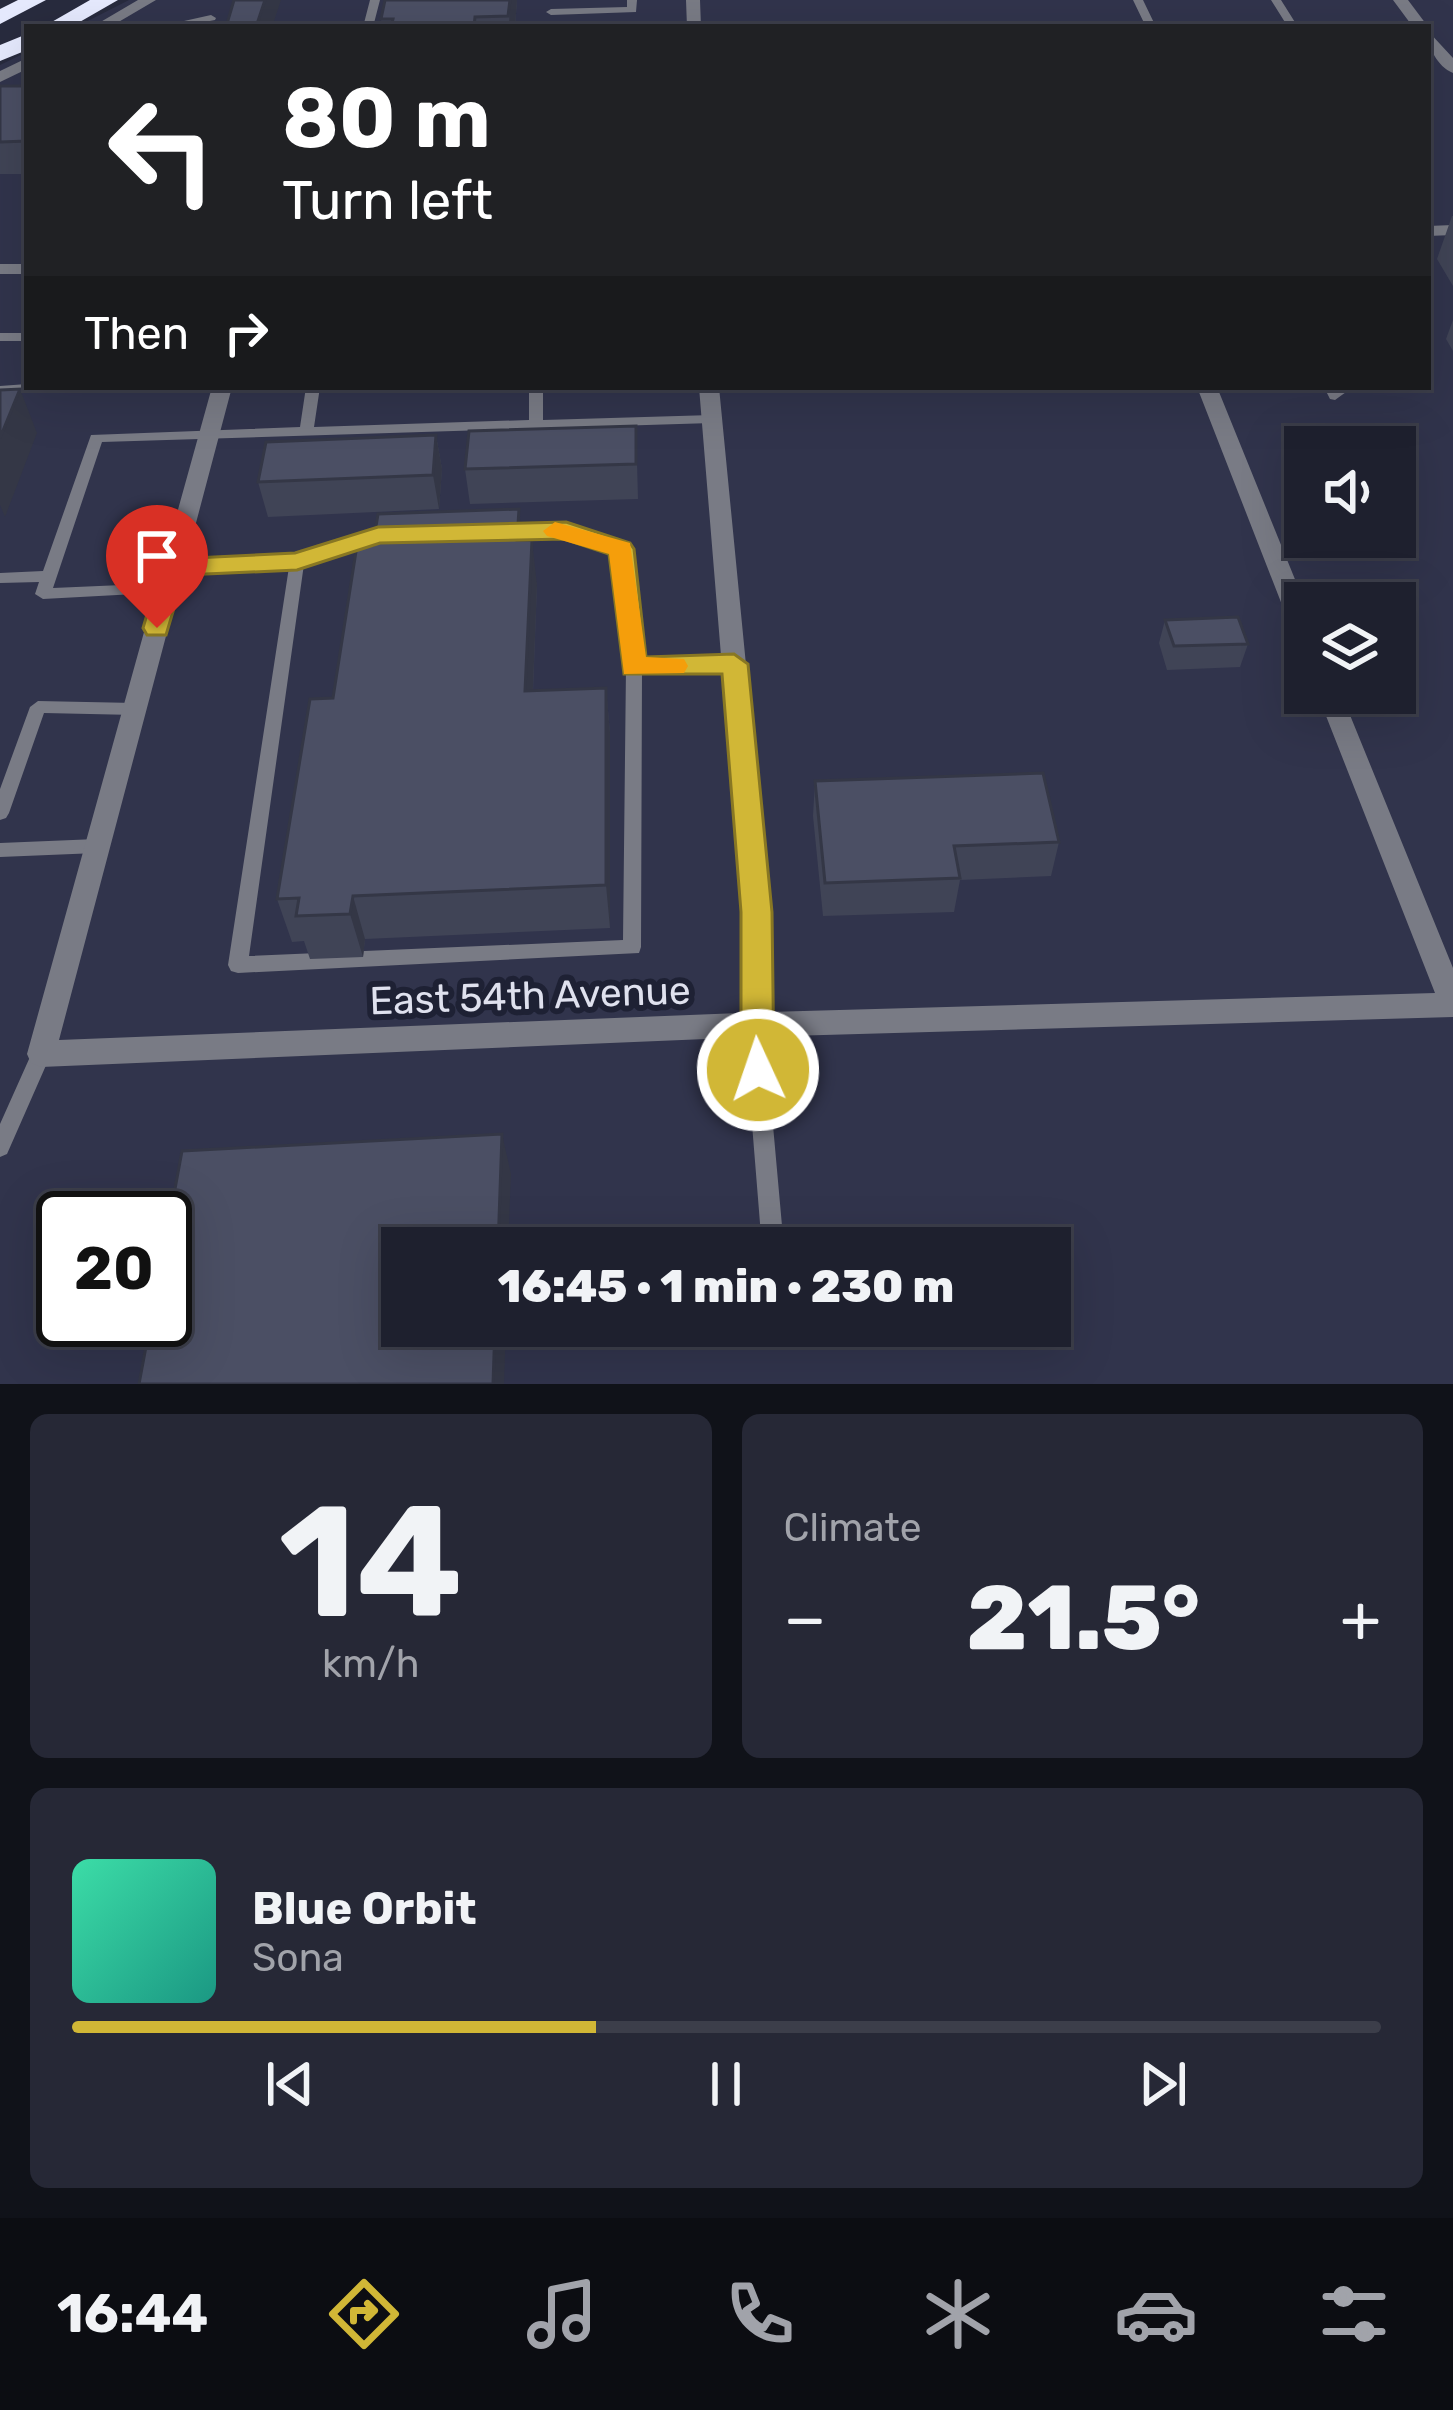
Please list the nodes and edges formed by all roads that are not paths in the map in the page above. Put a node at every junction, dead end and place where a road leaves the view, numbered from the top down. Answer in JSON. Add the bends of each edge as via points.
{"nodes":[{"id":1,"x":35,"y":0,"type":"edge"},
{"id":2,"x":107,"y":0,"type":"edge"},
{"id":3,"x":149,"y":0,"type":"edge"},
{"id":4,"x":219,"y":0,"type":"edge"},
{"id":5,"x":1400,"y":0,"type":"edge"},
{"id":6,"x":632,"y":5,"type":"edge"},
{"id":7,"x":551,"y":12,"type":"dead end"},
{"id":8,"x":0,"y":17,"type":"edge"},
{"id":9,"x":209,"y":23,"type":"edge"},
{"id":10,"x":60,"y":24,"type":"edge"},
{"id":11,"x":105,"y":24,"type":"edge"},
{"id":12,"x":589,"y":24,"type":"edge"},
{"id":13,"x":1419,"y":24,"type":"edge"},
{"id":14,"x":1431,"y":40,"type":"edge"},
{"id":15,"x":1453,"y":68,"type":"edge"},
{"id":16,"x":221,"y":390,"type":"edge"},
{"id":17,"x":313,"y":390,"type":"edge"},
{"id":18,"x":536,"y":390,"type":"edge"},
{"id":19,"x":710,"y":390,"type":"edge"},
{"id":20,"x":1208,"y":390,"type":"edge"},
{"id":21,"x":712,"y":419,"type":"junction"},
{"id":22,"x":536,"y":424,"type":"junction"},
{"id":23,"x":306,"y":431,"type":"junction"},
{"id":24,"x":209,"y":434,"type":"junction"},
{"id":25,"x":496,"y":532,"type":"edge"},
{"id":26,"x":402,"y":535,"type":"edge"},
{"id":27,"x":297,"y":561,"type":"junction"},
{"id":28,"x":49,"y":576,"type":"junction"},
{"id":29,"x":0,"y":578,"type":"edge"},
{"id":30,"x":170,"y":578,"type":"junction"},
{"id":31,"x":1285,"y":582,"type":"edge"},
{"id":32,"x":734,"y":664,"type":"junction"},
{"id":33,"x":634,"y":668,"type":"junction"},
{"id":34,"x":135,"y":709,"type":"junction"},
{"id":35,"x":1337,"y":714,"type":"edge"},
{"id":36,"x":0,"y":813,"type":"edge"},
{"id":37,"x":98,"y":846,"type":"junction"},
{"id":38,"x":0,"y":850,"type":"edge"},
{"id":39,"x":1453,"y":1004,"type":"edge"},
{"id":40,"x":754,"y":1025,"type":"junction"},
{"id":41,"x":41,"y":1054,"type":"junction"},
{"id":42,"x":0,"y":1147,"type":"edge"},
{"id":43,"x":771,"y":1227,"type":"edge"}],
"edges":[{"from":1,"to":8,"type":"highway"},
{"from":2,"to":10,"type":"highway"},
{"from":3,"to":11,"type":"street"},
{"from":4,"to":9,"type":"lane"},
{"from":5,"to":13,"type":"street"},
{"from":6,"to":7,"type":"lane"},
{"from":6,"to":12,"type":"lane"},
{"from":14,"to":15,"type":"street"},
{"from":16,"to":24,"type":"street"},
{"from":17,"to":23,"type":"lane"},
{"from":18,"to":22,"type":"lane"},
{"from":19,"to":21,"type":"street"},
{"from":20,"to":31,"type":"street"},
{"from":21,"to":22,"type":"lane"},
{"from":21,"to":32,"type":"street"},
{"from":22,"to":23,"type":"lane"},
{"from":23,"to":24,"type":"lane"},
{"from":24,"to":28,"type":"lane","via":[[96,438]]},
{"from":24,"to":30,"type":"street"},
{"from":25,"to":33,"type":"lane","via":[[566,530],[621,549]]},
{"from":26,"to":27,"type":"lane"},
{"from":27,"to":30,"type":"lane"},
{"from":27,"to":33,"type":"lane","via":[[238,965],[632,947]]},
{"from":28,"to":29,"type":"lane"},
{"from":28,"to":30,"type":"lane","via":[[43,594]]},
{"from":30,"to":34,"type":"street"},
{"from":32,"to":33,"type":"lane"},
{"from":32,"to":40,"type":"street","via":[[756,912]]},
{"from":34,"to":36,"type":"lane","via":[[38,707]]},
{"from":34,"to":37,"type":"street"},
{"from":35,"to":39,"type":"street"},
{"from":37,"to":38,"type":"lane"},
{"from":37,"to":41,"type":"street"},
{"from":39,"to":40,"type":"street","name":"East 54th Avenue"},
{"from":40,"to":41,"type":"street","name":"East 54th Avenue"},
{"from":40,"to":43,"type":"lane"},
{"from":41,"to":42,"type":"lane"}]}
